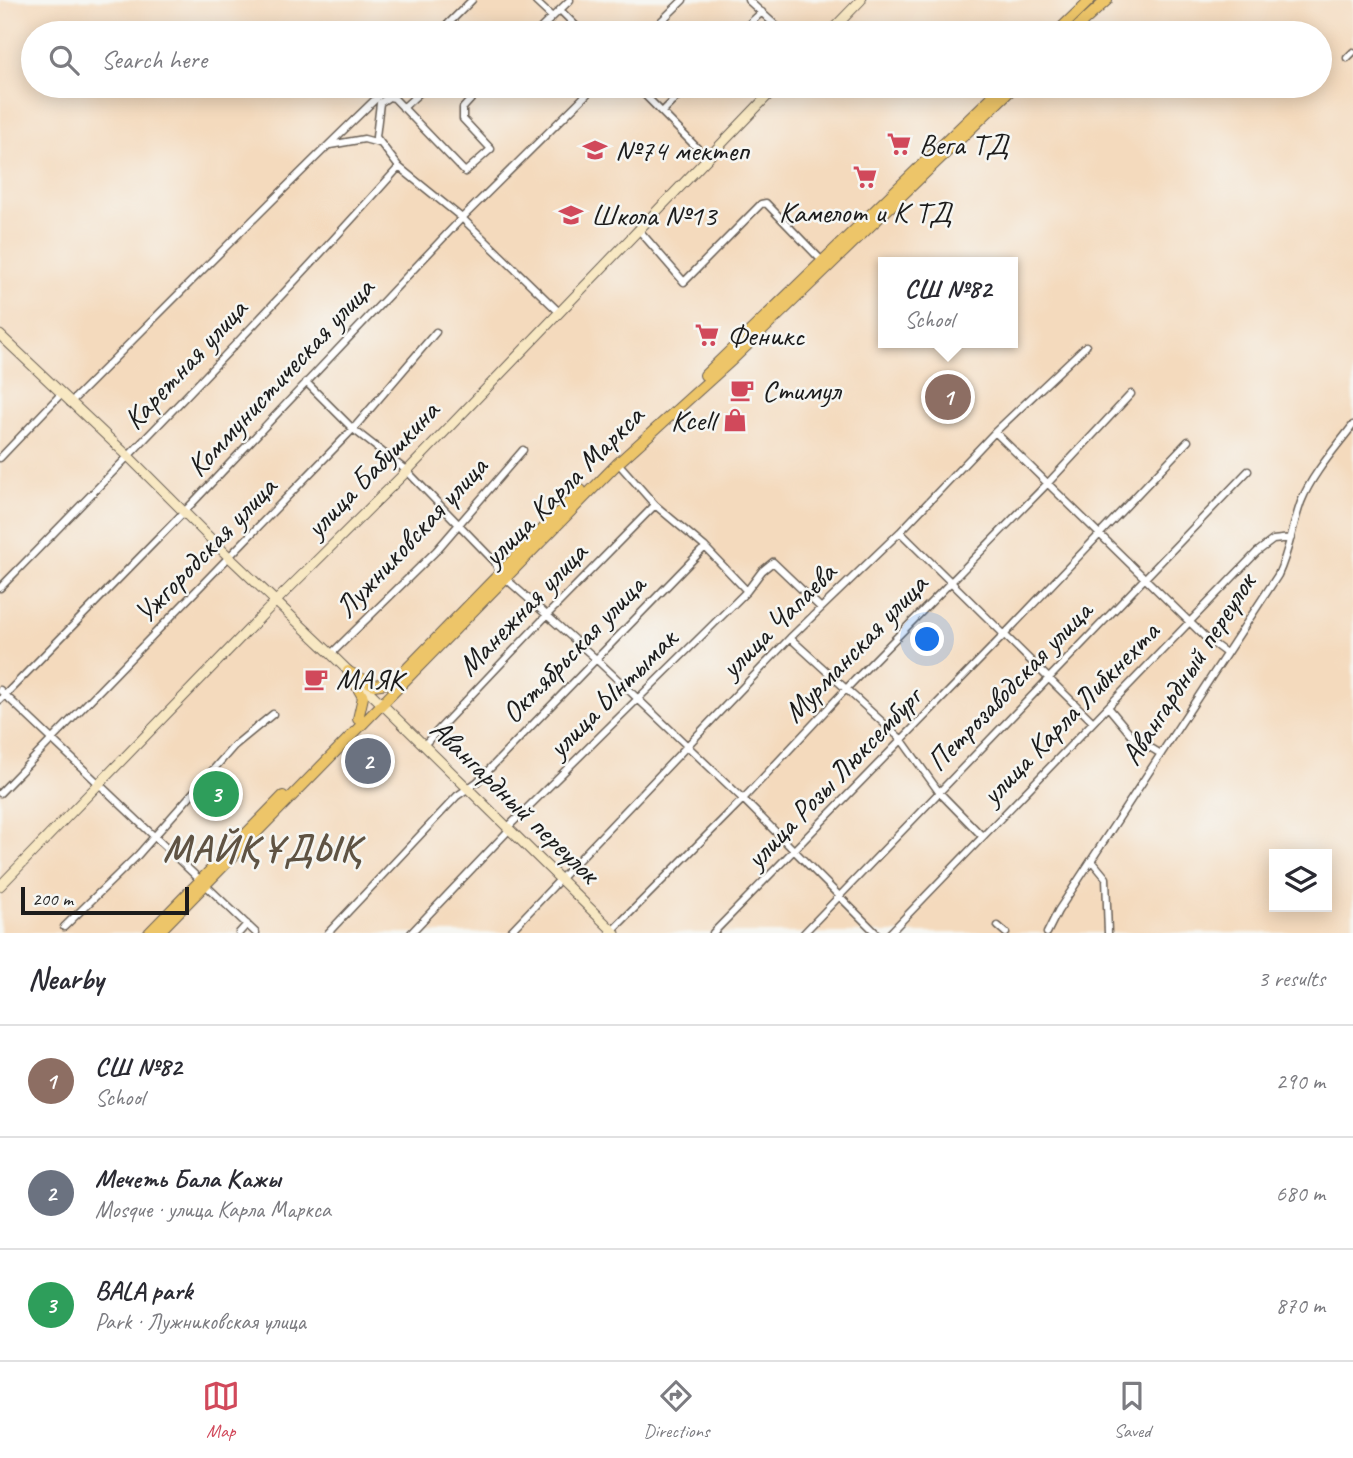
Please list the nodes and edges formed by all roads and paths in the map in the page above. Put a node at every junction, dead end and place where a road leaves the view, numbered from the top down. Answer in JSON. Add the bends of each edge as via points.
{"nodes":[{"id":1,"x":471,"y":0,"type":"edge"},
{"id":2,"x":570,"y":0,"type":"edge"},
{"id":3,"x":682,"y":0,"type":"edge"},
{"id":4,"x":748,"y":0,"type":"edge"},
{"id":5,"x":861,"y":0,"type":"edge"},
{"id":6,"x":536,"y":1,"type":"edge"},
{"id":7,"x":1098,"y":2,"type":"edge"},
{"id":8,"x":560,"y":10,"type":"junction"},
{"id":9,"x":762,"y":12,"type":"junction"},
{"id":10,"x":552,"y":17,"type":"junction"},
{"id":11,"x":451,"y":21,"type":"edge"},
{"id":12,"x":548,"y":21,"type":"edge"},
{"id":13,"x":571,"y":21,"type":"edge"},
{"id":14,"x":661,"y":21,"type":"edge"},
{"id":15,"x":753,"y":21,"type":"edge"},
{"id":16,"x":771,"y":21,"type":"edge"},
{"id":17,"x":841,"y":21,"type":"edge"},
{"id":18,"x":1072,"y":21,"type":"edge"},
{"id":19,"x":1081,"y":21,"type":"edge"},
{"id":20,"x":1353,"y":52,"type":"edge"},
{"id":21,"x":1347,"y":58,"type":"dead end"},
{"id":22,"x":380,"y":98,"type":"edge"},
{"id":23,"x":381,"y":98,"type":"edge"},
{"id":24,"x":392,"y":98,"type":"edge"},
{"id":25,"x":414,"y":98,"type":"edge"},
{"id":26,"x":471,"y":98,"type":"edge"},
{"id":27,"x":583,"y":98,"type":"edge"},
{"id":28,"x":648,"y":98,"type":"edge"},
{"id":29,"x":676,"y":98,"type":"edge"},
{"id":30,"x":765,"y":98,"type":"edge"},
{"id":31,"x":991,"y":98,"type":"edge"},
{"id":32,"x":1002,"y":98,"type":"edge"},
{"id":33,"x":403,"y":108,"type":"junction"},
{"id":34,"x":662,"y":112,"type":"junction"},
{"id":35,"x":379,"y":143,"type":"junction"},
{"id":36,"x":328,"y":146,"type":"junction"},
{"id":37,"x":707,"y":158,"type":"junction"},
{"id":38,"x":399,"y":167,"type":"junction"},
{"id":39,"x":462,"y":218,"type":"junction"},
{"id":40,"x":638,"y":229,"type":"junction"},
{"id":41,"x":826,"y":264,"type":"junction"},
{"id":42,"x":558,"y":311,"type":"junction"},
{"id":43,"x":436,"y":332,"type":"dead end"},
{"id":44,"x":0,"y":335,"type":"edge"},
{"id":45,"x":1086,"y":346,"type":"dead end"},
{"id":46,"x":306,"y":382,"type":"junction"},
{"id":47,"x":61,"y":394,"type":"junction"},
{"id":48,"x":1131,"y":394,"type":"dead end"},
{"id":49,"x":70,"y":403,"type":"junction"},
{"id":50,"x":1353,"y":425,"type":"edge"},
{"id":51,"x":353,"y":429,"type":"junction"},
{"id":52,"x":995,"y":432,"type":"junction"},
{"id":53,"x":1188,"y":441,"type":"dead end"},
{"id":54,"x":523,"y":450,"type":"dead end"},
{"id":55,"x":129,"y":457,"type":"junction"},
{"id":56,"x":0,"y":458,"type":"edge"},
{"id":57,"x":618,"y":463,"type":"junction"},
{"id":58,"x":407,"y":471,"type":"junction"},
{"id":59,"x":1248,"y":471,"type":"dead end"},
{"id":60,"x":1048,"y":483,"type":"junction"},
{"id":61,"x":655,"y":505,"type":"junction"},
{"id":62,"x":184,"y":512,"type":"junction"},
{"id":63,"x":459,"y":525,"type":"junction"},
{"id":64,"x":900,"y":532,"type":"junction"},
{"id":65,"x":1101,"y":534,"type":"junction"},
{"id":66,"x":1291,"y":538,"type":"junction"},
{"id":67,"x":705,"y":547,"type":"junction"},
{"id":68,"x":230,"y":558,"type":"junction"},
{"id":69,"x":502,"y":575,"type":"junction"},
{"id":70,"x":1146,"y":578,"type":"junction"},
{"id":71,"x":950,"y":582,"type":"junction"},
{"id":72,"x":0,"y":588,"type":"edge"},
{"id":73,"x":747,"y":591,"type":"junction"},
{"id":74,"x":276,"y":601,"type":"junction"},
{"id":75,"x":821,"y":608,"type":"junction"},
{"id":76,"x":546,"y":616,"type":"junction"},
{"id":77,"x":1191,"y":621,"type":"junction"},
{"id":78,"x":1004,"y":635,"type":"junction"},
{"id":79,"x":790,"y":638,"type":"junction"},
{"id":80,"x":1226,"y":653,"type":"junction"},
{"id":81,"x":331,"y":654,"type":"junction"},
{"id":82,"x":596,"y":659,"type":"junction"},
{"id":83,"x":348,"y":671,"type":"junction"},
{"id":84,"x":1049,"y":678,"type":"junction"},
{"id":85,"x":394,"y":682,"type":"junction"},
{"id":86,"x":846,"y":689,"type":"junction"},
{"id":87,"x":2,"y":695,"type":"edge"},
{"id":88,"x":638,"y":700,"type":"junction"},
{"id":89,"x":380,"y":702,"type":"junction"},
{"id":90,"x":1108,"y":707,"type":"junction"},
{"id":91,"x":273,"y":713,"type":"dead end"},
{"id":92,"x":358,"y":719,"type":"junction"},
{"id":93,"x":1093,"y":722,"type":"junction"},
{"id":94,"x":901,"y":739,"type":"junction"},
{"id":95,"x":51,"y":740,"type":"junction"},
{"id":96,"x":423,"y":746,"type":"junction"},
{"id":97,"x":686,"y":746,"type":"junction"},
{"id":98,"x":1161,"y":754,"type":"junction"},
{"id":99,"x":99,"y":785,"type":"junction"},
{"id":100,"x":468,"y":788,"type":"junction"},
{"id":101,"x":939,"y":792,"type":"junction"},
{"id":102,"x":0,"y":793,"type":"edge"},
{"id":103,"x":743,"y":799,"type":"junction"},
{"id":104,"x":508,"y":829,"type":"junction"},
{"id":105,"x":154,"y":835,"type":"junction"},
{"id":106,"x":982,"y":836,"type":"junction"},
{"id":107,"x":795,"y":850,"type":"junction"},
{"id":108,"x":1092,"y":861,"type":"junction"},
{"id":109,"x":561,"y":880,"type":"junction"},
{"id":110,"x":203,"y":882,"type":"junction"},
{"id":111,"x":0,"y":886,"type":"edge"},
{"id":112,"x":840,"y":897,"type":"junction"},
{"id":113,"x":247,"y":924,"type":"junction"},
{"id":114,"x":998,"y":926,"type":"dead end"},
{"id":115,"x":64,"y":927,"type":"dead end"},
{"id":116,"x":613,"y":932,"type":"edge"},
{"id":117,"x":149,"y":933,"type":"edge"},
{"id":118,"x":158,"y":933,"type":"edge"},
{"id":119,"x":239,"y":933,"type":"edge"},
{"id":120,"x":256,"y":933,"type":"edge"},
{"id":121,"x":328,"y":933,"type":"edge"},
{"id":122,"x":411,"y":933,"type":"edge"},
{"id":123,"x":509,"y":933,"type":"edge"},
{"id":124,"x":713,"y":933,"type":"edge"},
{"id":125,"x":804,"y":933,"type":"edge"},
{"id":126,"x":876,"y":933,"type":"edge"},
{"id":127,"x":890,"y":933,"type":"edge"},
{"id":128,"x":1006,"y":933,"type":"edge"},
{"id":129,"x":1047,"y":933,"type":"edge"},
{"id":130,"x":1108,"y":933,"type":"edge"}],
"edges":[{"from":1,"to":11,"type":"street"},
{"from":2,"to":8,"type":"street"},
{"from":3,"to":14,"type":"street"},
{"from":4,"to":9,"type":"street"},
{"from":5,"to":17,"type":"street"},
{"from":6,"to":10,"type":"street"},
{"from":7,"to":18,"type":"main road"},
{"from":7,"to":19,"type":"main road"},
{"from":8,"to":10,"type":"street"},
{"from":8,"to":13,"type":"street"},
{"from":9,"to":15,"type":"street"},
{"from":9,"to":16,"type":"street"},
{"from":10,"to":12,"type":"street"},
{"from":20,"to":21,"type":"street"},
{"from":22,"to":36,"type":"street"},
{"from":23,"to":35,"type":"street"},
{"from":24,"to":33,"type":"street"},
{"from":25,"to":33,"type":"street"},
{"from":26,"to":33,"type":"street","via":[[463,108],[463,118],[491,149],[465,172]]},
{"from":27,"to":39,"type":"street","name":"Коммунистическая улица"},
{"from":28,"to":34,"type":"street"},
{"from":29,"to":34,"type":"street"},
{"from":30,"to":37,"type":"street","name":"улица Бабушкина"},
{"from":31,"to":41,"type":"main road","name":"улица Карла Маркса"},
{"from":32,"to":41,"type":"main road","name":"улица Карла Маркса"},
{"from":34,"to":37,"type":"street"},
{"from":35,"to":36,"type":"street","via":[[364,139]]},
{"from":35,"to":38,"type":"street"},
{"from":36,"to":49,"type":"street"},
{"from":37,"to":40,"type":"street","name":"улица Бабушкина"},
{"from":38,"to":39,"type":"street"},
{"from":38,"to":55,"type":"street","name":"Каретная улица"},
{"from":39,"to":42,"type":"street"},
{"from":39,"to":46,"type":"street","name":"Коммунистическая улица"},
{"from":40,"to":41,"type":"street","via":[[684,282],[763,203]]},
{"from":40,"to":42,"type":"street","name":"улица Бабушкина"},
{"from":41,"to":57,"type":"main road","name":"улица Карла Маркса","via":[[732,360]]},
{"from":41,"to":69,"type":"main road","name":"улица Карла Маркса","via":[[613,459]]},
{"from":42,"to":58,"type":"street","name":"улица Бабушкина"},
{"from":43,"to":51,"type":"street","name":"Ужгородская улица"},
{"from":44,"to":47,"type":"street","name":"Авангардный переулок"},
{"from":45,"to":52,"type":"street","name":"улица Чапаева"},
{"from":46,"to":51,"type":"street"},
{"from":46,"to":62,"type":"street","name":"Коммунистическая улица"},
{"from":47,"to":49,"type":"street","name":"Авангардный переулок"},
{"from":47,"to":56,"type":"street"},
{"from":48,"to":60,"type":"street","name":"Мурманская улица"},
{"from":49,"to":55,"type":"street","name":"Авангардный переулок"},
{"from":50,"to":66,"type":"street","name":"Авангардный переулок","via":[[1311,483]]},
{"from":51,"to":58,"type":"street"},
{"from":51,"to":68,"type":"street","name":"Ужгородская улица"},
{"from":52,"to":60,"type":"street"},
{"from":52,"to":64,"type":"street","name":"улица Чапаева"},
{"from":53,"to":65,"type":"street","name":"улица Розы Люксембург"},
{"from":54,"to":63,"type":"street","name":"Лужниковская улица"},
{"from":55,"to":62,"type":"street","name":"Авангардный переулок"},
{"from":55,"to":72,"type":"street","name":"Каретная улица"},
{"from":57,"to":61,"type":"street"},
{"from":57,"to":69,"type":"main road","name":"улица Карла Маркса"},
{"from":58,"to":63,"type":"street"},
{"from":58,"to":74,"type":"street","name":"улица Бабушкина"},
{"from":59,"to":70,"type":"street","name":"Петрозаводская улица"},
{"from":60,"to":65,"type":"street"},
{"from":60,"to":71,"type":"street","name":"Мурманская улица"},
{"from":61,"to":67,"type":"street"},
{"from":61,"to":76,"type":"street","name":"Манежная улица"},
{"from":62,"to":68,"type":"street","name":"Авангардный переулок"},
{"from":62,"to":87,"type":"street","name":"Коммунистическая улица"},
{"from":63,"to":69,"type":"street"},
{"from":63,"to":81,"type":"street","name":"Лужниковская улица"},
{"from":64,"to":71,"type":"street"},
{"from":64,"to":75,"type":"street","name":"улица Чапаева"},
{"from":65,"to":70,"type":"street"},
{"from":65,"to":78,"type":"street","name":"улица Розы Люксембург"},
{"from":66,"to":77,"type":"street","name":"улица Карла Либкнехта","via":[[1273,540],[1257,552]]},
{"from":66,"to":80,"type":"street","name":"Авангардный переулок","via":[[1278,575]]},
{"from":67,"to":73,"type":"street"},
{"from":67,"to":82,"type":"street","name":"Октябрьская улица"},
{"from":68,"to":74,"type":"street","name":"Авангардный переулок"},
{"from":68,"to":95,"type":"street","name":"Ужгородская улица"},
{"from":69,"to":76,"type":"street"},
{"from":69,"to":85,"type":"main road","name":"улица Карла Маркса"},
{"from":69,"to":89,"type":"main road","name":"улица Карла Маркса"},
{"from":70,"to":77,"type":"street"},
{"from":70,"to":84,"type":"street","name":"Петрозаводская улица"},
{"from":71,"to":78,"type":"street"},
{"from":71,"to":86,"type":"street","name":"Мурманская улица"},
{"from":73,"to":75,"type":"street","name":"улица Ынтымак","via":[[772,562]]},
{"from":73,"to":88,"type":"street","name":"улица Ынтымак"},
{"from":74,"to":81,"type":"street","name":"Авангардный переулок"},
{"from":74,"to":99,"type":"street","name":"улица Бабушкина"},
{"from":75,"to":79,"type":"street","name":"улица Чапаева"},
{"from":76,"to":82,"type":"street"},
{"from":76,"to":96,"type":"street","name":"Манежная улица"},
{"from":77,"to":80,"type":"street"},
{"from":77,"to":90,"type":"street","name":"улица Карла Либкнехта"},
{"from":78,"to":84,"type":"street"},
{"from":78,"to":94,"type":"street","name":"улица Розы Люксембург"},
{"from":79,"to":86,"type":"street"},
{"from":79,"to":97,"type":"street","name":"улица Чапаева"},
{"from":80,"to":98,"type":"street","name":"Авангардный переулок"},
{"from":81,"to":83,"type":"street","name":"Авангардный переулок"},
{"from":82,"to":88,"type":"street"},
{"from":82,"to":100,"type":"street","name":"Октябрьская улица"},
{"from":83,"to":85,"type":"main road","via":[[374,685]]},
{"from":83,"to":89,"type":"street","name":"Авангардный переулок"},
{"from":83,"to":92,"type":"main road","via":[[363,697]]},
{"from":84,"to":93,"type":"street"},
{"from":84,"to":101,"type":"street","name":"Петрозаводская улица"},
{"from":85,"to":89,"type":"main road","name":"улица Карла Маркса"},
{"from":86,"to":94,"type":"street"},
{"from":86,"to":103,"type":"street","name":"Мурманская улица"},
{"from":87,"to":95,"type":"street"},
{"from":88,"to":97,"type":"street"},
{"from":88,"to":104,"type":"street","name":"улица Ынтымак"},
{"from":89,"to":92,"type":"main road","name":"улица Карла Маркса"},
{"from":89,"to":96,"type":"street","name":"Авангардный переулок"},
{"from":89,"to":110,"type":"main road","name":"улица Карла Маркса"},
{"from":90,"to":93,"type":"street","name":"улица Карла Либкнехта"},
{"from":90,"to":98,"type":"street","via":[[1133,737]]},
{"from":91,"to":105,"type":"street","via":[[234,746]]},
{"from":92,"to":110,"type":"main road","name":"улица Карла Маркса"},
{"from":93,"to":106,"type":"street","name":"улица Карла Либкнехта"},
{"from":94,"to":101,"type":"street"},
{"from":94,"to":107,"type":"street","name":"улица Розы Люксембург"},
{"from":95,"to":99,"type":"street"},
{"from":95,"to":102,"type":"street","name":"Ужгородская улица"},
{"from":96,"to":100,"type":"street","name":"Авангардный переулок"},
{"from":97,"to":103,"type":"street"},
{"from":97,"to":109,"type":"street","name":"улица Чапаева"},
{"from":98,"to":108,"type":"street","name":"Авангардный переулок"},
{"from":99,"to":105,"type":"street"},
{"from":99,"to":111,"type":"street","name":"улица Бабушкина"},
{"from":100,"to":104,"type":"street","name":"Авангардный переулок"},
{"from":100,"to":121,"type":"street","name":"Октябрьская улица"},
{"from":101,"to":106,"type":"street"},
{"from":101,"to":112,"type":"street","name":"Петрозаводская улица"},
{"from":103,"to":107,"type":"street"},
{"from":103,"to":116,"type":"street","name":"Мурманская улица"},
{"from":104,"to":109,"type":"street","name":"Авангардный переулок"},
{"from":104,"to":122,"type":"street","name":"улица Ынтымак"},
{"from":105,"to":110,"type":"street"},
{"from":105,"to":115,"type":"street"},
{"from":106,"to":127,"type":"street","name":"улица Карла Либкнехта"},
{"from":107,"to":112,"type":"street"},
{"from":107,"to":124,"type":"street","name":"улица Розы Люксембург"},
{"from":108,"to":129,"type":"street","name":"Авангардный переулок"},
{"from":108,"to":130,"type":"street","via":[[1106,878]]},
{"from":109,"to":116,"type":"street","name":"Авангардный переулок"},
{"from":109,"to":123,"type":"street","name":"улица Чапаева"},
{"from":110,"to":113,"type":"street"},
{"from":110,"to":117,"type":"main road","name":"улица Карла Маркса"},
{"from":110,"to":118,"type":"main road","name":"улица Карла Маркса"},
{"from":112,"to":125,"type":"street","name":"Петрозаводская улица"},
{"from":112,"to":126,"type":"street"},
{"from":113,"to":119,"type":"street"},
{"from":113,"to":120,"type":"street"},
{"from":114,"to":128,"type":"street"}]}
